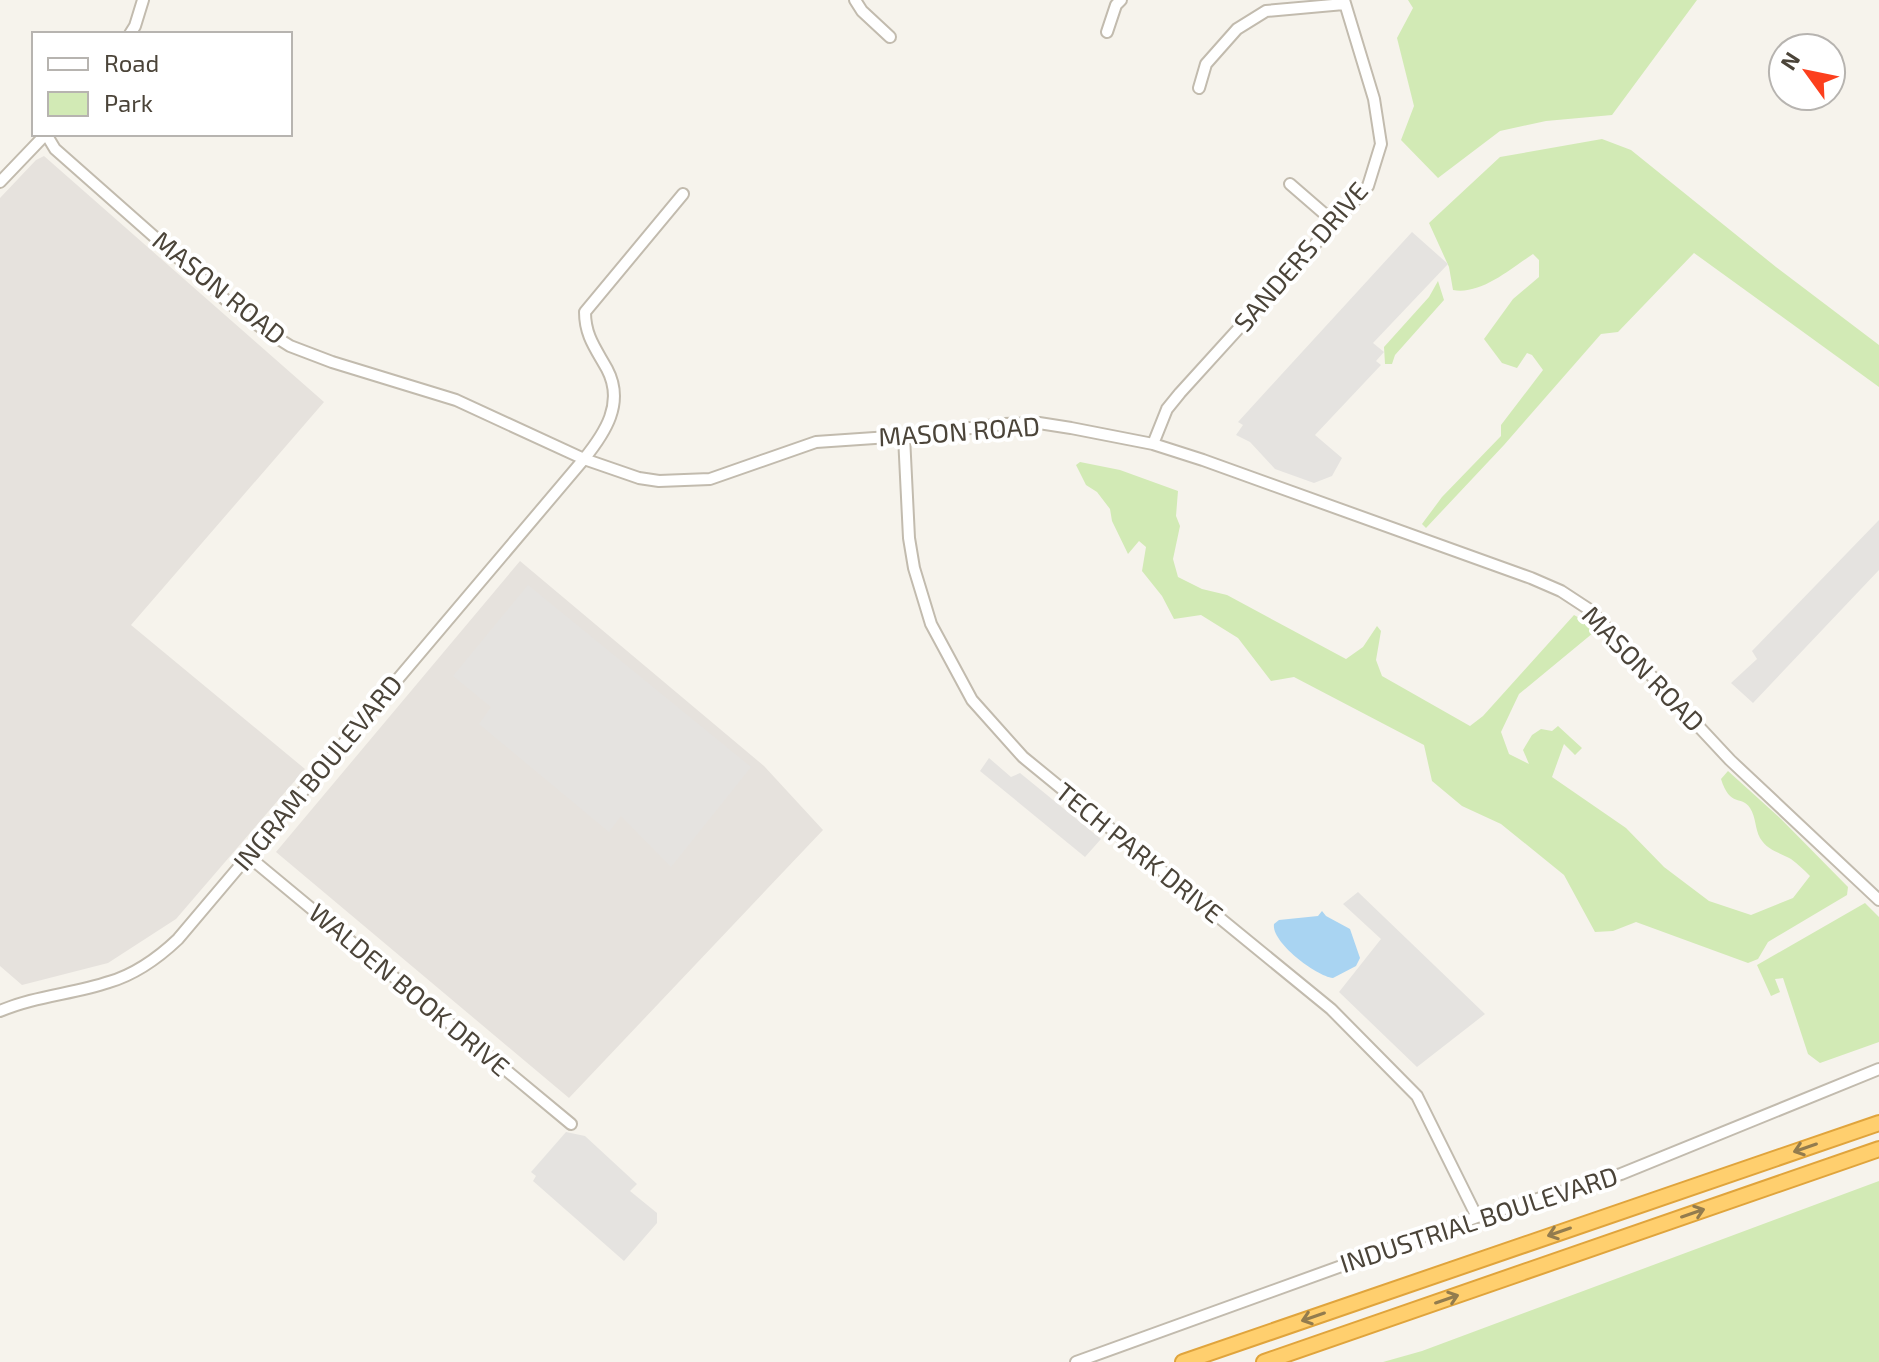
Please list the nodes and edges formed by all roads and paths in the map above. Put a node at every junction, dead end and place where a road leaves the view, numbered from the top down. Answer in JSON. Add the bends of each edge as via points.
{"nodes":[{"id":1,"x":143,"y":0,"type":"edge"},
{"id":2,"x":855,"y":0,"type":"edge"},
{"id":3,"x":1121,"y":0,"type":"edge"},
{"id":4,"x":1344,"y":2,"type":"edge"},
{"id":5,"x":131,"y":32,"type":"edge"},
{"id":6,"x":1107,"y":32,"type":"dead end"},
{"id":7,"x":890,"y":37,"type":"dead end"},
{"id":8,"x":1199,"y":88,"type":"dead end"},
{"id":9,"x":45,"y":136,"type":"edge"},
{"id":10,"x":47,"y":136,"type":"edge"},
{"id":11,"x":0,"y":182,"type":"edge"},
{"id":12,"x":1290,"y":184,"type":"dead end"},
{"id":13,"x":683,"y":194,"type":"dead end"},
{"id":14,"x":1335,"y":223,"type":"junction"},
{"id":15,"x":904,"y":436,"type":"junction"},
{"id":16,"x":1153,"y":444,"type":"junction"},
{"id":17,"x":584,"y":459,"type":"junction"},
{"id":18,"x":248,"y":856,"type":"junction"},
{"id":19,"x":1879,"y":900,"type":"edge"},
{"id":20,"x":0,"y":1011,"type":"edge"},
{"id":21,"x":1879,"y":1069,"type":"edge"},
{"id":22,"x":1879,"y":1123,"type":"edge"},
{"id":23,"x":571,"y":1124,"type":"dead end"},
{"id":24,"x":1879,"y":1149,"type":"edge"},
{"id":25,"x":1477,"y":1217,"type":"junction"},
{"id":26,"x":1076,"y":1362,"type":"edge"},
{"id":27,"x":1183,"y":1362,"type":"edge"},
{"id":28,"x":1264,"y":1362,"type":"edge"}],
"edges":[{"from":1,"to":5,"type":"street"},
{"from":2,"to":7,"type":"street"},
{"from":3,"to":6,"type":"street"},
{"from":4,"to":8,"type":"street","via":[[1266,11],[1237,29],[1206,64]]},
{"from":4,"to":14,"type":"street","name":"SANDERS DRIVE","via":[[1374,99],[1381,144],[1368,186]]},
{"from":9,"to":11,"type":"street"},
{"from":10,"to":17,"type":"street","name":"MASON ROAD","via":[[209,286],[280,340],[319,358],[456,400]]},
{"from":12,"to":14,"type":"street"},
{"from":13,"to":17,"type":"street","name":"INGRAM BOULEVARD","via":[[585,312],[587,335],[609,372],[615,394],[607,425]]},
{"from":14,"to":16,"type":"street","name":"SANDERS DRIVE","via":[[1180,393],[1159,424]]},
{"from":15,"to":16,"type":"street","name":"MASON ROAD","via":[[1039,423]]},
{"from":15,"to":17,"type":"street","name":"MASON ROAD","via":[[816,442],[725,475],[687,482],[639,478]]},
{"from":15,"to":25,"type":"street","name":"TECH PARK DRIVE","via":[[909,538],[921,593],[944,652],[981,712],[1023,757],[1331,1009],[1417,1096]]},
{"from":16,"to":19,"type":"street","name":"MASON ROAD","via":[[1561,591],[1590,610],[1730,760]]},
{"from":17,"to":18,"type":"street","name":"INGRAM BOULEVARD"},
{"from":18,"to":20,"type":"street","name":"INGRAM BOULEVARD","via":[[178,939],[143,967],[111,982],[24,1000]]},
{"from":18,"to":23,"type":"street","name":"WALDEN BOOK DRIVE"},
{"from":21,"to":25,"type":"street","name":"INDUSTRIAL BOULEVARD","via":[[1621,1174]]},
{"from":22,"to":27,"type":"highway","one_way":true},
{"from":28,"to":24,"type":"highway","one_way":true},
{"from":25,"to":26,"type":"street","name":"INDUSTRIAL BOULEVARD"}]}
